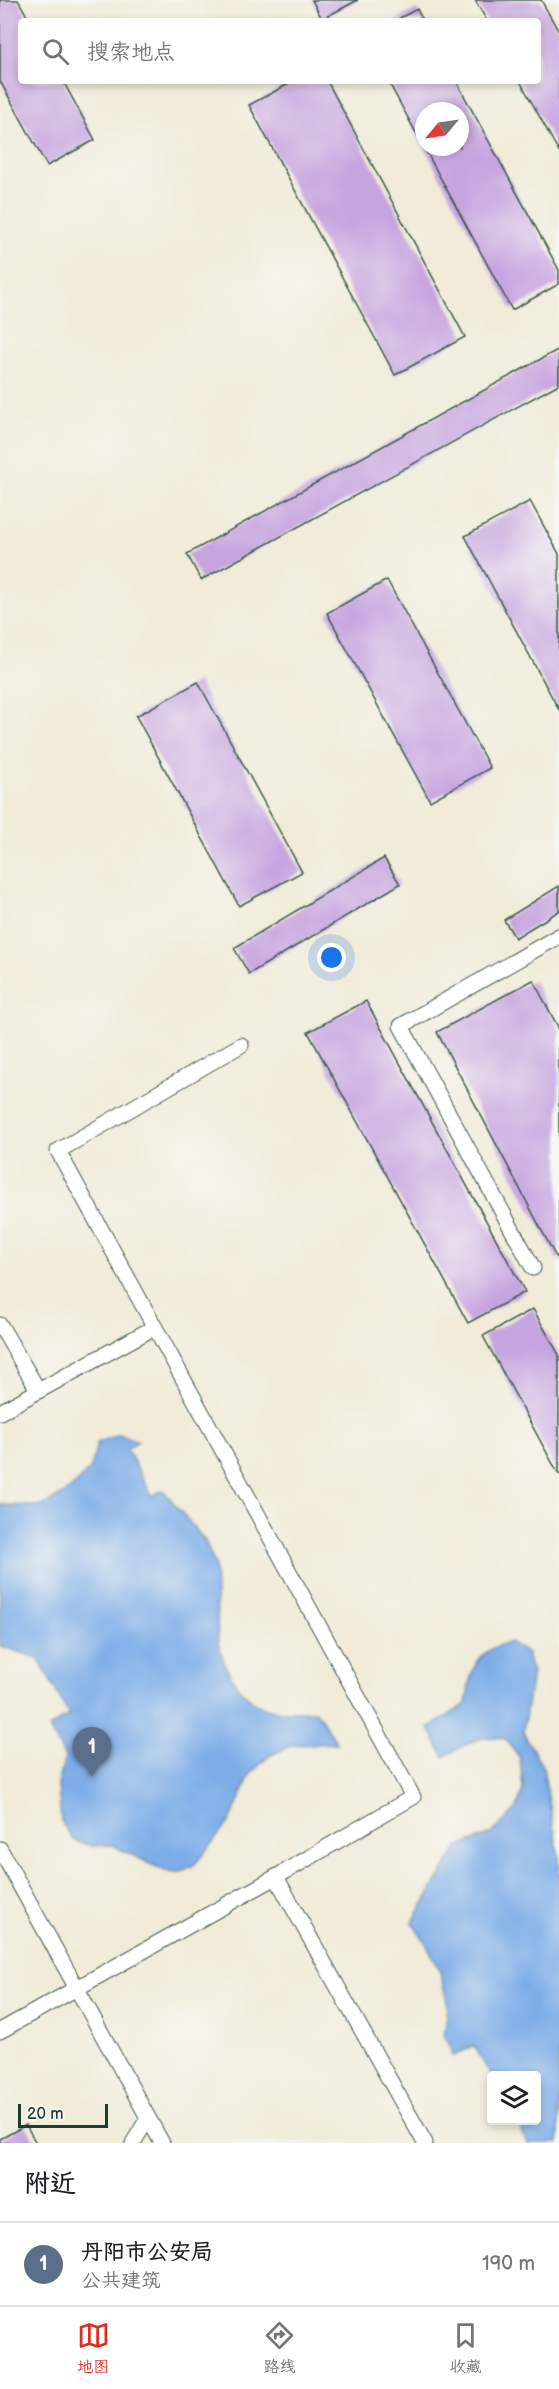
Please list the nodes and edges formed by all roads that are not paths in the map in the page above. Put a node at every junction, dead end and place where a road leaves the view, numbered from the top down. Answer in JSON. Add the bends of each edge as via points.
{"nodes":[{"id":1,"x":559,"y":936,"type":"edge"},
{"id":2,"x":242,"y":1045,"type":"dead end"},
{"id":3,"x":533,"y":1268,"type":"dead end"},
{"id":4,"x":0,"y":1325,"type":"edge"},
{"id":5,"x":155,"y":1327,"type":"junction"},
{"id":6,"x":38,"y":1390,"type":"junction"},
{"id":7,"x":0,"y":1412,"type":"edge"},
{"id":8,"x":0,"y":1849,"type":"edge"},
{"id":9,"x":276,"y":1877,"type":"junction"},
{"id":10,"x":77,"y":1988,"type":"junction"},
{"id":11,"x":0,"y":2031,"type":"edge"},
{"id":12,"x":148,"y":2118,"type":"junction"},
{"id":13,"x":133,"y":2143,"type":"edge"},
{"id":14,"x":162,"y":2143,"type":"edge"},
{"id":15,"x":425,"y":2143,"type":"edge"}],
"edges":[{"from":1,"to":3,"type":"lane","via":[[401,1026]]},
{"from":2,"to":5,"type":"lane","via":[[58,1150]]},
{"from":4,"to":6,"type":"lane"},
{"from":5,"to":6,"type":"lane"},
{"from":5,"to":9,"type":"lane","via":[[413,1797]]},
{"from":6,"to":7,"type":"lane"},
{"from":8,"to":10,"type":"lane"},
{"from":9,"to":10,"type":"lane"},
{"from":9,"to":15,"type":"lane"},
{"from":10,"to":11,"type":"lane"},
{"from":10,"to":12,"type":"lane"},
{"from":12,"to":13,"type":"lane"},
{"from":12,"to":14,"type":"lane"}]}
